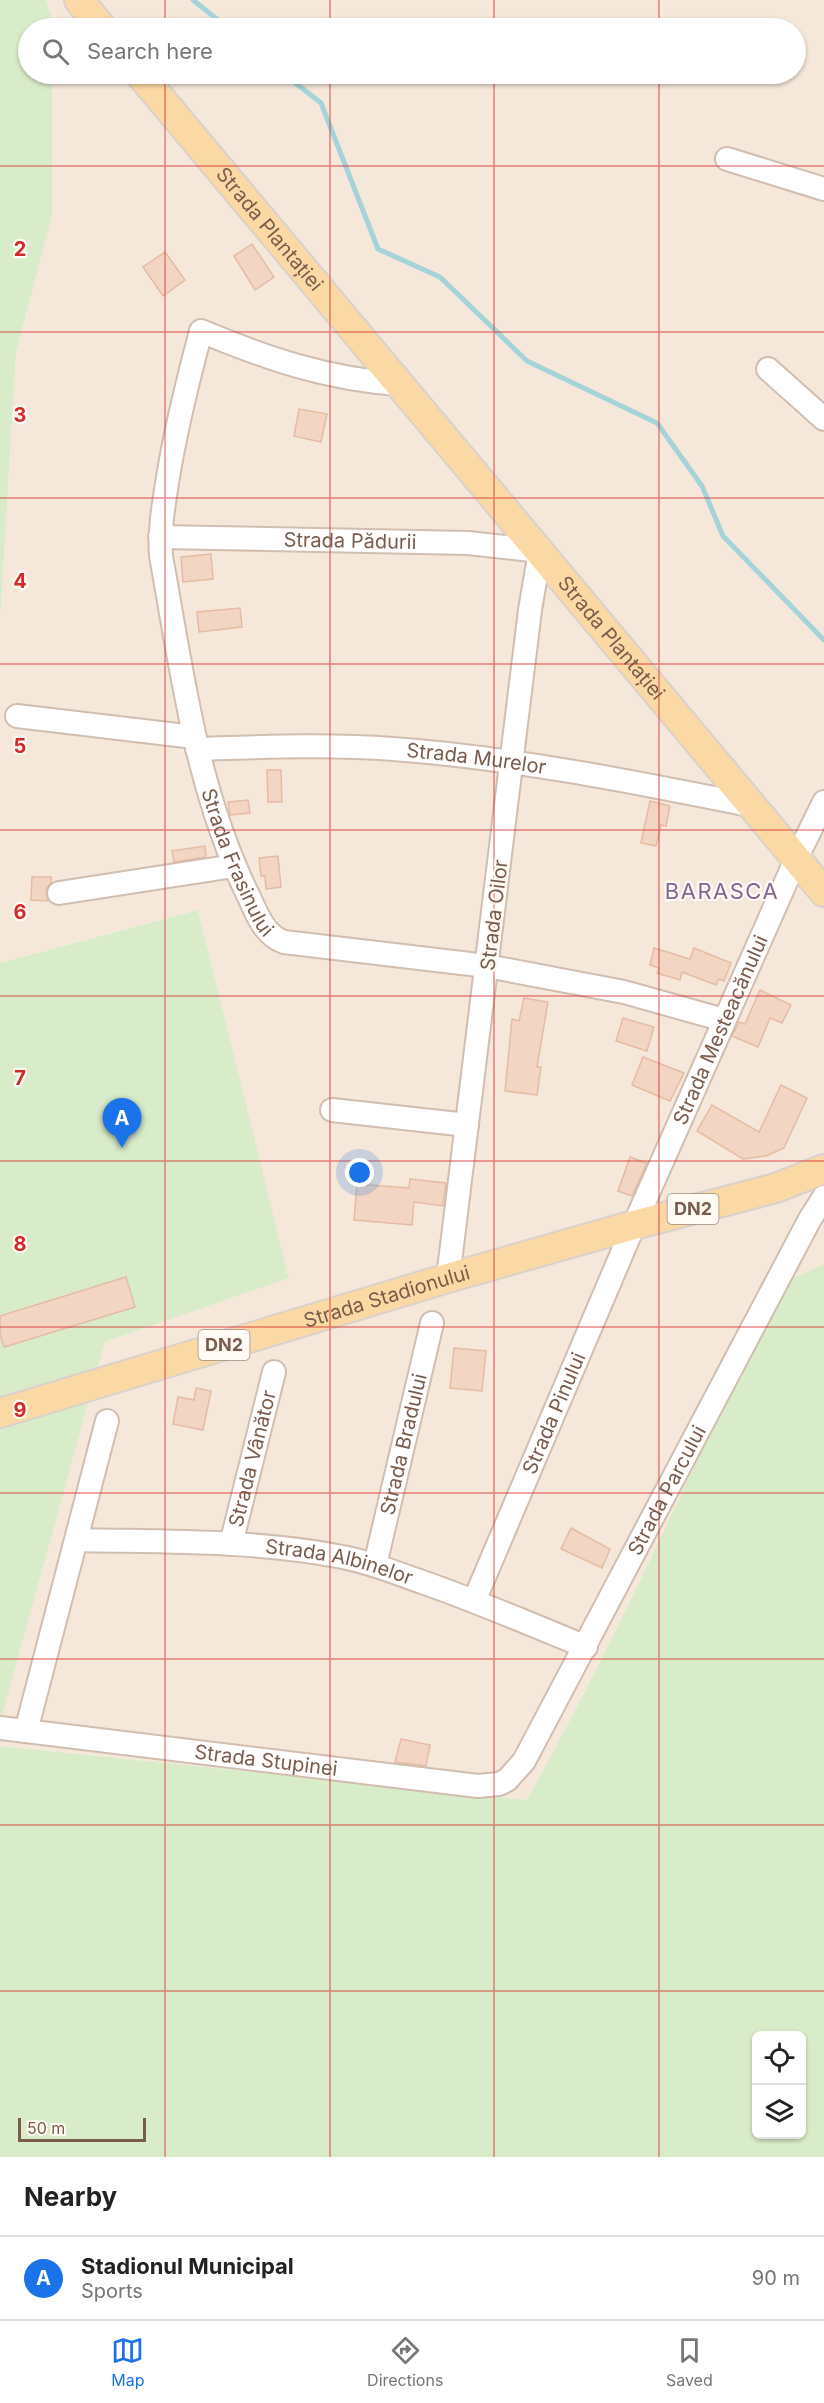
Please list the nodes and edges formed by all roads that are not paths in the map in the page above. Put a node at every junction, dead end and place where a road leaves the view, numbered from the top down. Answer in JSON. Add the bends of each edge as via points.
{"nodes":[{"id":1,"x":79,"y":0,"type":"edge"},
{"id":2,"x":94,"y":18,"type":"edge"},
{"id":3,"x":148,"y":84,"type":"edge"},
{"id":4,"x":727,"y":159,"type":"dead end"},
{"id":5,"x":824,"y":189,"type":"edge"},
{"id":6,"x":768,"y":369,"type":"dead end"},
{"id":7,"x":399,"y":384,"type":"junction"},
{"id":8,"x":824,"y":419,"type":"edge"},
{"id":9,"x":160,"y":537,"type":"junction"},
{"id":10,"x":540,"y":551,"type":"junction"},
{"id":11,"x":18,"y":716,"type":"dead end"},
{"id":12,"x":195,"y":743,"type":"junction"},
{"id":13,"x":513,"y":761,"type":"junction"},
{"id":14,"x":824,"y":802,"type":"edge"},
{"id":15,"x":754,"y":806,"type":"junction"},
{"id":16,"x":797,"y":858,"type":"junction"},
{"id":17,"x":234,"y":866,"type":"junction"},
{"id":18,"x":824,"y":892,"type":"edge"},
{"id":19,"x":59,"y":893,"type":"dead end"},
{"id":20,"x":487,"y":966,"type":"junction"},
{"id":21,"x":724,"y":1020,"type":"junction"},
{"id":22,"x":332,"y":1110,"type":"dead end"},
{"id":23,"x":467,"y":1125,"type":"junction"},
{"id":24,"x":824,"y":1170,"type":"edge"},
{"id":25,"x":824,"y":1178,"type":"edge"},
{"id":26,"x":824,"y":1185,"type":"edge"},
{"id":27,"x":776,"y":1188,"type":"junction"},
{"id":28,"x":824,"y":1197,"type":"edge"},
{"id":29,"x":634,"y":1225,"type":"junction"},
{"id":30,"x":448,"y":1278,"type":"junction"},
{"id":31,"x":432,"y":1323,"type":"dead end"},
{"id":32,"x":274,"y":1372,"type":"dead end"},
{"id":33,"x":0,"y":1413,"type":"edge"},
{"id":34,"x":107,"y":1422,"type":"dead end"},
{"id":35,"x":77,"y":1540,"type":"junction"},
{"id":36,"x":231,"y":1544,"type":"junction"},
{"id":37,"x":375,"y":1565,"type":"junction"},
{"id":38,"x":474,"y":1601,"type":"junction"},
{"id":39,"x":586,"y":1647,"type":"junction"},
{"id":40,"x":0,"y":1728,"type":"edge"},
{"id":41,"x":26,"y":1731,"type":"junction"},
{"id":42,"x":507,"y":1780,"type":"joint"}],
"edges":[{"from":1,"to":2,"type":"main road"},
{"from":3,"to":7,"type":"main road","name":"Strada Plantației"},
{"from":4,"to":5,"type":"street"},
{"from":6,"to":8,"type":"street"},
{"from":7,"to":9,"type":"street","name":"Strada Frasinului","via":[[340,378],[253,353],[201,331],[177,424]]},
{"from":7,"to":10,"type":"main road","name":"Strada Plantației"},
{"from":9,"to":10,"type":"street","name":"Strada Pădurii","via":[[468,543]]},
{"from":9,"to":12,"type":"street","name":"Strada Frasinului"},
{"from":10,"to":13,"type":"street","name":"Strada Oilor"},
{"from":10,"to":15,"type":"main road","name":"Strada Plantației"},
{"from":11,"to":12,"type":"street","name":"Strada Murelor"},
{"from":12,"to":13,"type":"street","name":"Strada Murelor","via":[[357,747]]},
{"from":12,"to":17,"type":"street","name":"Strada Frasinului"},
{"from":13,"to":15,"type":"street","name":"Strada Murelor"},
{"from":13,"to":20,"type":"street","name":"Strada Oilor"},
{"from":14,"to":16,"type":"street","name":"Strada Mesteacănului"},
{"from":15,"to":16,"type":"main road","name":"Strada Plantației"},
{"from":16,"to":18,"type":"main road","name":"Strada Plantației"},
{"from":16,"to":21,"type":"street","name":"Strada Mesteacănului"},
{"from":17,"to":19,"type":"street"},
{"from":17,"to":20,"type":"street","name":"Strada Frasinului","via":[[262,923],[277,940]]},
{"from":20,"to":21,"type":"street","name":"Strada Frasinului","via":[[624,992]]},
{"from":20,"to":23,"type":"street","name":"Strada Oilor"},
{"from":21,"to":29,"type":"street","name":"Strada Mesteacănului"},
{"from":22,"to":23,"type":"street"},
{"from":23,"to":30,"type":"street","name":"Strada Oilor"},
{"from":24,"to":25,"type":"main road","number":"DN2"},
{"from":24,"to":27,"type":"main road","name":"Strada Stadionului","number":"DN2"},
{"from":26,"to":27,"type":"main road","name":"Strada Stadionului","number":"DN2"},
{"from":27,"to":29,"type":"main road","name":"Strada Stadionului","number":"DN2"},
{"from":28,"to":39,"type":"street","name":"Strada Parcului"},
{"from":29,"to":30,"type":"main road","name":"Strada Stadionului","number":"DN2"},
{"from":29,"to":38,"type":"street","name":"Strada Pinului"},
{"from":30,"to":33,"type":"main road","name":"Strada Stadionului","number":"DN2"},
{"from":31,"to":37,"type":"street","name":"Strada Bradului"},
{"from":32,"to":36,"type":"street","name":"Strada Vânător"},
{"from":34,"to":35,"type":"street"},
{"from":35,"to":36,"type":"street","name":"Strada Albinelor"},
{"from":35,"to":41,"type":"street"},
{"from":36,"to":37,"type":"street","name":"Strada Albinelor","via":[[307,1551]]},
{"from":37,"to":38,"type":"street","name":"Strada Albinelor"},
{"from":38,"to":39,"type":"street","name":"Strada Albinelor"},
{"from":39,"to":42,"type":"street","name":"Strada Parcului","via":[[524,1761]]},
{"from":40,"to":41,"type":"street","name":"Strada Stupinei"},
{"from":41,"to":42,"type":"street","name":"Strada Stupinei","via":[[478,1786]]}]}
